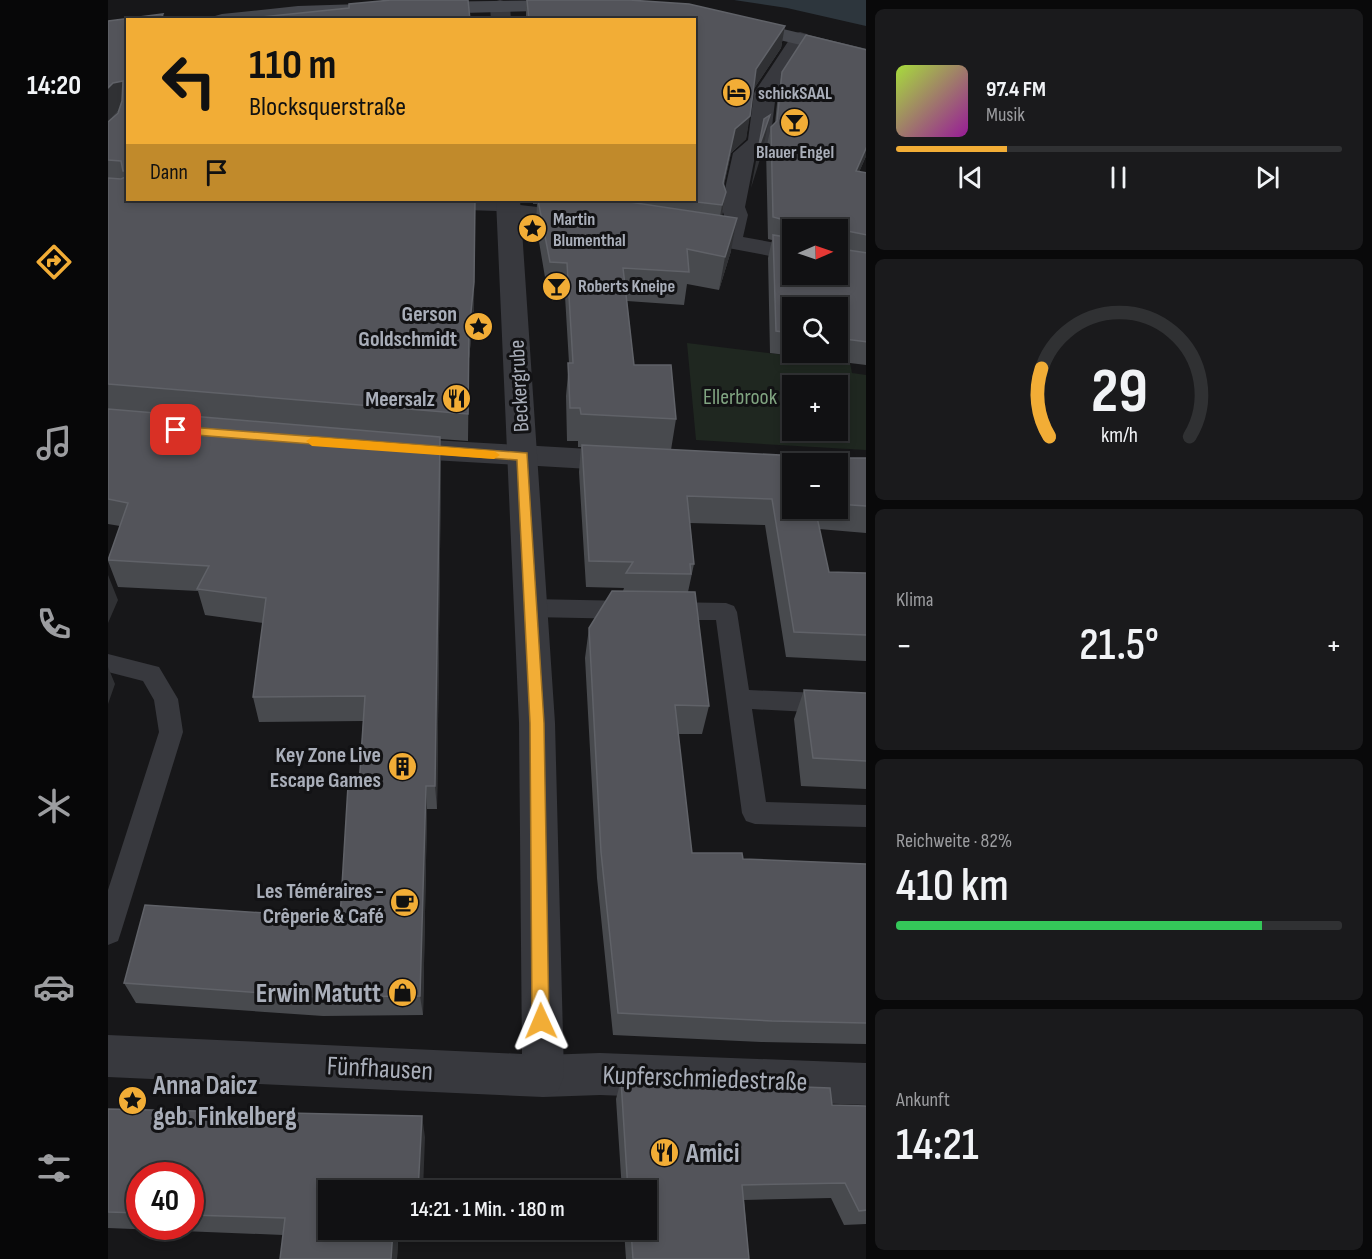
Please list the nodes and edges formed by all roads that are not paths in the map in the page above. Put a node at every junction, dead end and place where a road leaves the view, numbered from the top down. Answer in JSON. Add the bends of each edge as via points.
{"nodes":[{"id":1,"x":591,"y":6,"type":"edge"},
{"id":2,"x":382,"y":9,"type":"edge"},
{"id":3,"x":404,"y":9,"type":"edge"},
{"id":4,"x":501,"y":13,"type":"edge"},
{"id":5,"x":345,"y":15,"type":"edge"},
{"id":6,"x":241,"y":18,"type":"edge"},
{"id":7,"x":722,"y":21,"type":"edge"},
{"id":8,"x":800,"y":38,"type":"junction"},
{"id":9,"x":866,"y":56,"type":"edge"},
{"id":10,"x":466,"y":205,"type":"edge"},
{"id":11,"x":508,"y":205,"type":"edge"},
{"id":12,"x":608,"y":222,"type":"edge"},
{"id":13,"x":662,"y":230,"type":"edge"},
{"id":14,"x":730,"y":240,"type":"junction"},
{"id":15,"x":782,"y":251,"type":"edge"},
{"id":16,"x":373,"y":446,"type":"edge"},
{"id":17,"x":522,"y":456,"type":"junction"},
{"id":18,"x":653,"y":463,"type":"edge"},
{"id":19,"x":531,"y":608,"type":"junction"},
{"id":20,"x":108,"y":663,"type":"edge"},
{"id":21,"x":739,"y":699,"type":"junction"},
{"id":22,"x":866,"y":705,"type":"edge"},
{"id":23,"x":866,"y":816,"type":"edge"},
{"id":24,"x":108,"y":932,"type":"edge"},
{"id":25,"x":108,"y":1056,"type":"edge"},
{"id":26,"x":543,"y":1076,"type":"junction"},
{"id":27,"x":866,"y":1084,"type":"edge"}],
"edges":[{"from":1,"to":4,"type":"main road"},
{"from":2,"to":5,"type":"main road"},
{"from":3,"to":4,"type":"main road"},
{"from":5,"to":6,"type":"main road","via":[[298,12]]},
{"from":7,"to":8,"type":"main road"},
{"from":8,"to":9,"type":"main road"},
{"from":8,"to":14,"type":"street","via":[[765,93],[759,143],[744,153]]},
{"from":10,"to":11,"type":"street"},
{"from":11,"to":12,"type":"street"},
{"from":11,"to":17,"type":"street","name":"Beckergrube"},
{"from":13,"to":14,"type":"street"},
{"from":14,"to":15,"type":"street"},
{"from":16,"to":17,"type":"street"},
{"from":17,"to":18,"type":"street"},
{"from":17,"to":19,"type":"street","name":"Beckergrube"},
{"from":19,"to":21,"type":"lane","via":[[726,612]]},
{"from":19,"to":26,"type":"street","name":"Beckergrube","via":[[537,723]]},
{"from":20,"to":24,"type":"lane","via":[[151,674],[166,699],[171,732]]},
{"from":21,"to":22,"type":"lane"},
{"from":21,"to":23,"type":"lane","via":[[755,813]]},
{"from":25,"to":26,"type":"street","name":"Fünfhausen"},
{"from":26,"to":27,"type":"street","name":"Kupferschmiedestraße","via":[[600,1074]]}]}
